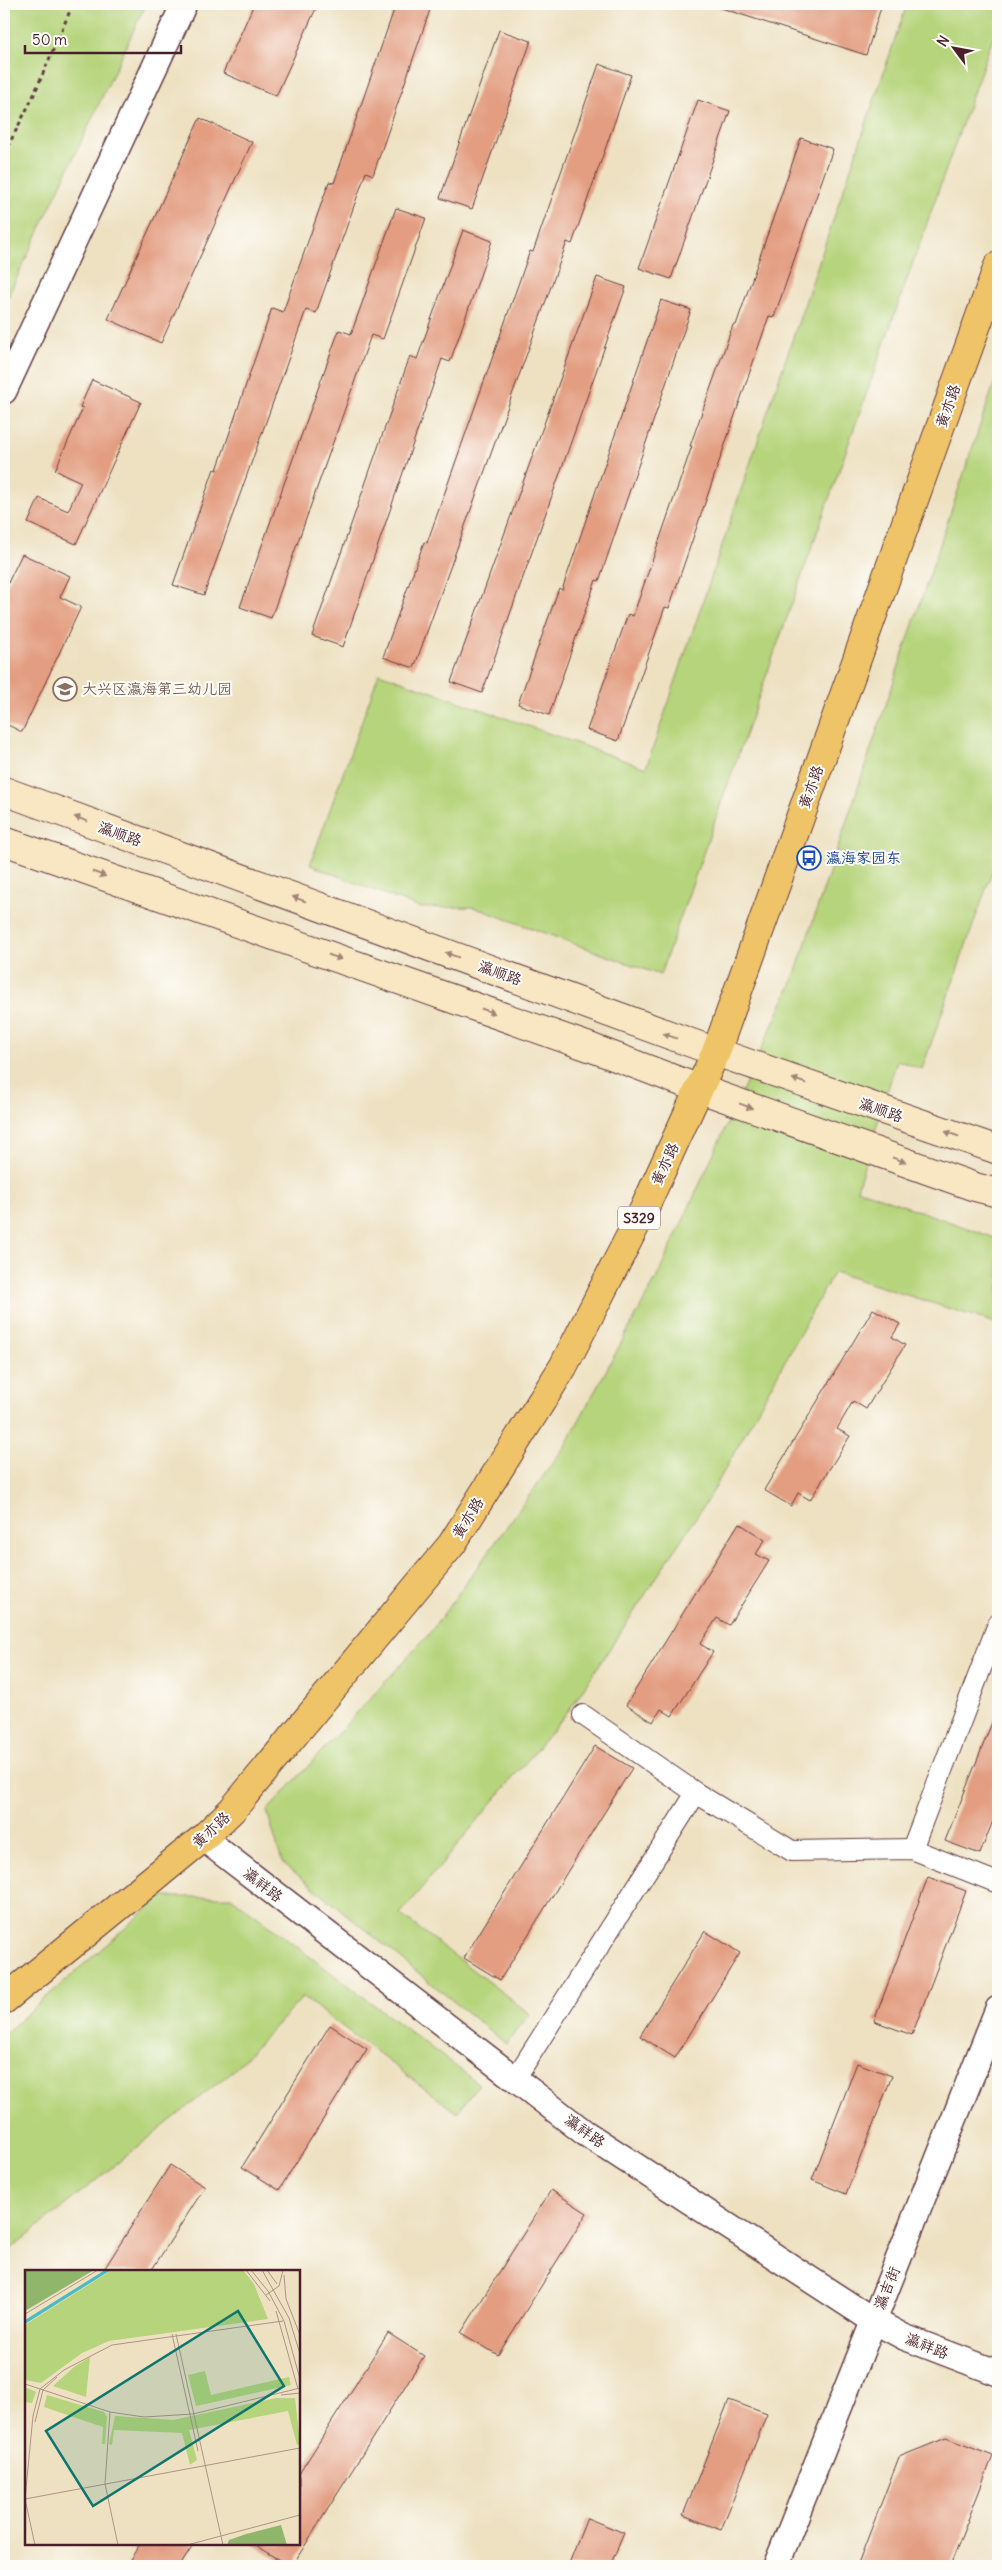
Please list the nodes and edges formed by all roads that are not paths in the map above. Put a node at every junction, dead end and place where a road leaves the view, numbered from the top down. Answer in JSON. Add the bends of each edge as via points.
{"nodes":[{"id":1,"x":184,"y":4,"type":"edge"},
{"id":2,"x":998,"y":266,"type":"edge"},
{"id":3,"x":4,"y":391,"type":"edge"},
{"id":4,"x":4,"y":791,"type":"edge"},
{"id":5,"x":4,"y":841,"type":"edge"},
{"id":6,"x":716,"y":1052,"type":"junction"},
{"id":7,"x":700,"y":1090,"type":"junction"},
{"id":8,"x":998,"y":1150,"type":"edge"},
{"id":9,"x":998,"y":1193,"type":"edge"},
{"id":10,"x":998,"y":1624,"type":"edge"},
{"id":11,"x":583,"y":1715,"type":"dead end"},
{"id":12,"x":696,"y":1793,"type":"junction"},
{"id":13,"x":203,"y":1838,"type":"junction"},
{"id":14,"x":912,"y":1849,"type":"junction"},
{"id":15,"x":998,"y":1884,"type":"edge"},
{"id":16,"x":4,"y":2000,"type":"edge"},
{"id":17,"x":998,"y":2009,"type":"edge"},
{"id":18,"x":515,"y":2079,"type":"junction"},
{"id":19,"x":874,"y":2321,"type":"junction"},
{"id":20,"x":998,"y":2373,"type":"edge"},
{"id":21,"x":776,"y":2566,"type":"edge"}],
"edges":[{"from":1,"to":3,"type":"street"},
{"from":2,"to":6,"type":"main road","name":"黄亦路","number":"S329"},
{"from":6,"to":4,"type":"main road","name":"瀛顺路","one_way":true},
{"from":5,"to":7,"type":"main road","one_way":true,"via":[[583,1044]]},
{"from":6,"to":7,"type":"main road","name":"黄亦路","number":"S329"},
{"from":8,"to":6,"type":"main road","name":"瀛顺路","one_way":true},
{"from":7,"to":9,"type":"main road","one_way":true},
{"from":7,"to":13,"type":"main road","name":"黄亦路","number":"S329","via":[[644,1209],[563,1367],[452,1544],[232,1810]]},
{"from":10,"to":14,"type":"street"},
{"from":11,"to":12,"type":"street"},
{"from":12,"to":14,"type":"street","via":[[792,1850]]},
{"from":12,"to":18,"type":"street"},
{"from":13,"to":16,"type":"main road","name":"黄亦路","number":"S329"},
{"from":13,"to":18,"type":"street","name":"瀛祥路"},
{"from":14,"to":15,"type":"street"},
{"from":17,"to":19,"type":"street","name":"瀛吉街"},
{"from":18,"to":19,"type":"street","name":"瀛祥路","via":[[585,2133]]},
{"from":19,"to":20,"type":"street","name":"瀛祥路","via":[[904,2337]]},
{"from":19,"to":21,"type":"street","name":"瀛吉街"}]}
